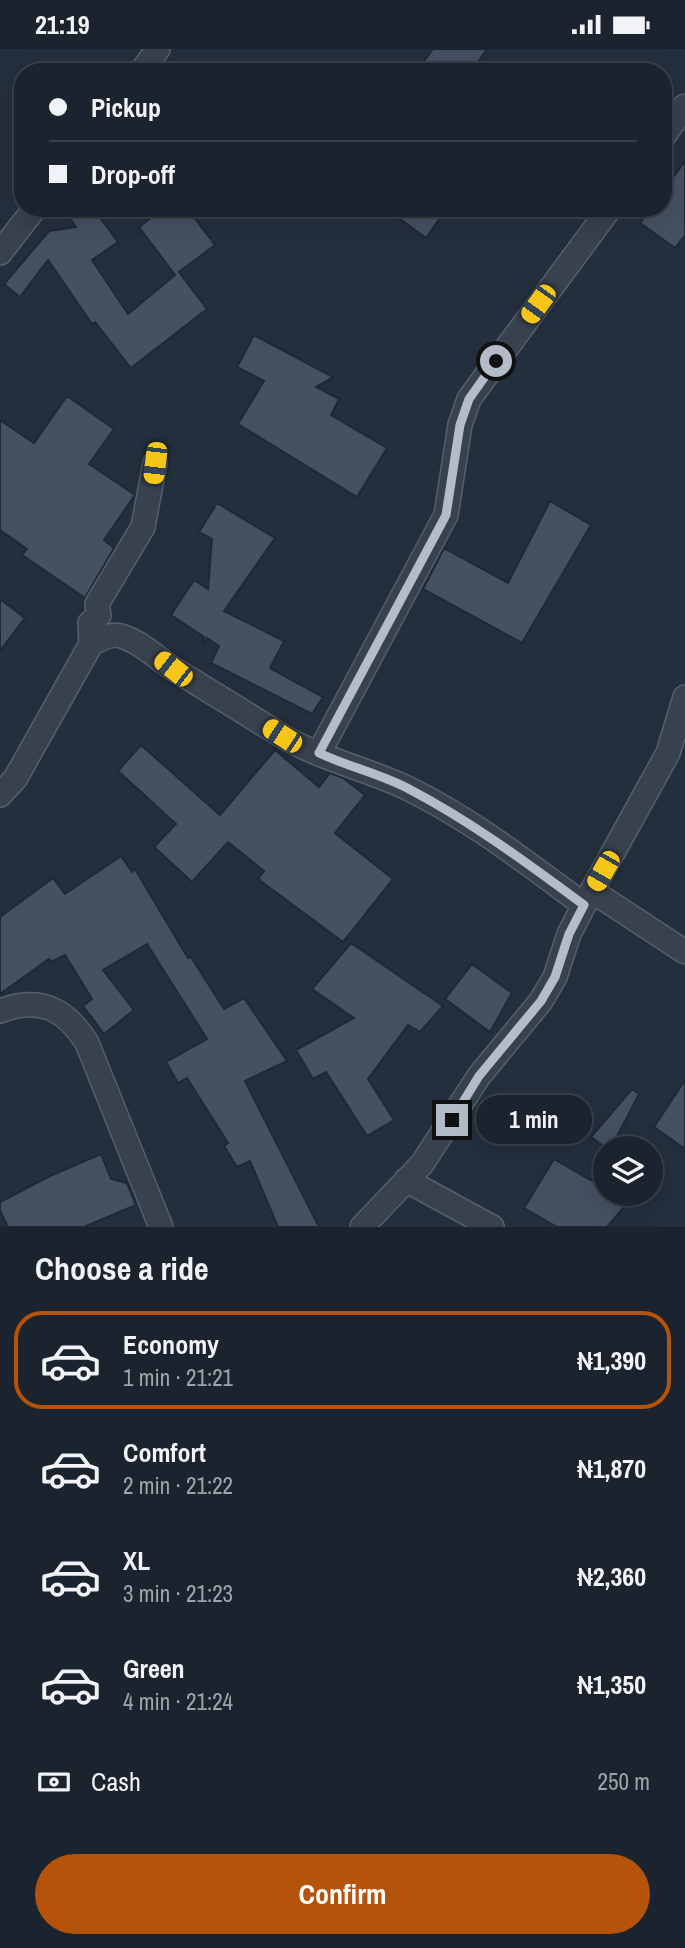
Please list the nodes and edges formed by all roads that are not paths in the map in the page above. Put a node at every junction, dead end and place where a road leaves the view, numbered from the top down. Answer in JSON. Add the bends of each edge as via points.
{"nodes":[{"id":1,"x":685,"y":106,"type":"edge"},
{"id":2,"x":672,"y":124,"type":"edge"},
{"id":3,"x":28,"y":217,"type":"edge"},
{"id":4,"x":603,"y":217,"type":"edge"},
{"id":5,"x":0,"y":253,"type":"edge"},
{"id":6,"x":155,"y":463,"type":"dead end"},
{"id":7,"x":92,"y":645,"type":"junction"},
{"id":8,"x":682,"y":712,"type":"edge"},
{"id":9,"x":319,"y":753,"type":"junction"},
{"id":10,"x":0,"y":795,"type":"edge"},
{"id":11,"x":588,"y":898,"type":"junction"},
{"id":12,"x":685,"y":952,"type":"edge"},
{"id":13,"x":0,"y":1010,"type":"edge"},
{"id":14,"x":406,"y":1179,"type":"junction"},
{"id":15,"x":161,"y":1227,"type":"edge"},
{"id":16,"x":362,"y":1227,"type":"edge"},
{"id":17,"x":492,"y":1227,"type":"edge"}],
"edges":[{"from":1,"to":2,"type":"street"},
{"from":3,"to":5,"type":"street"},
{"from":4,"to":9,"type":"street","via":[[469,399],[460,425],[446,515]]},
{"from":6,"to":7,"type":"street","via":[[143,527],[97,604],[99,615],[90,623]]},
{"from":7,"to":9,"type":"street","via":[[107,636],[121,636],[282,736]]},
{"from":7,"to":10,"type":"street","via":[[15,779]]},
{"from":8,"to":11,"type":"street","via":[[668,753]]},
{"from":9,"to":11,"type":"street","via":[[408,788]]},
{"from":11,"to":12,"type":"street"},
{"from":11,"to":14,"type":"street","via":[[541,1001],[479,1076],[422,1164]]},
{"from":13,"to":15,"type":"street","via":[[21,1003],[55,1010],[73,1020],[87,1042]]},
{"from":14,"to":16,"type":"street"},
{"from":14,"to":17,"type":"street"}]}
